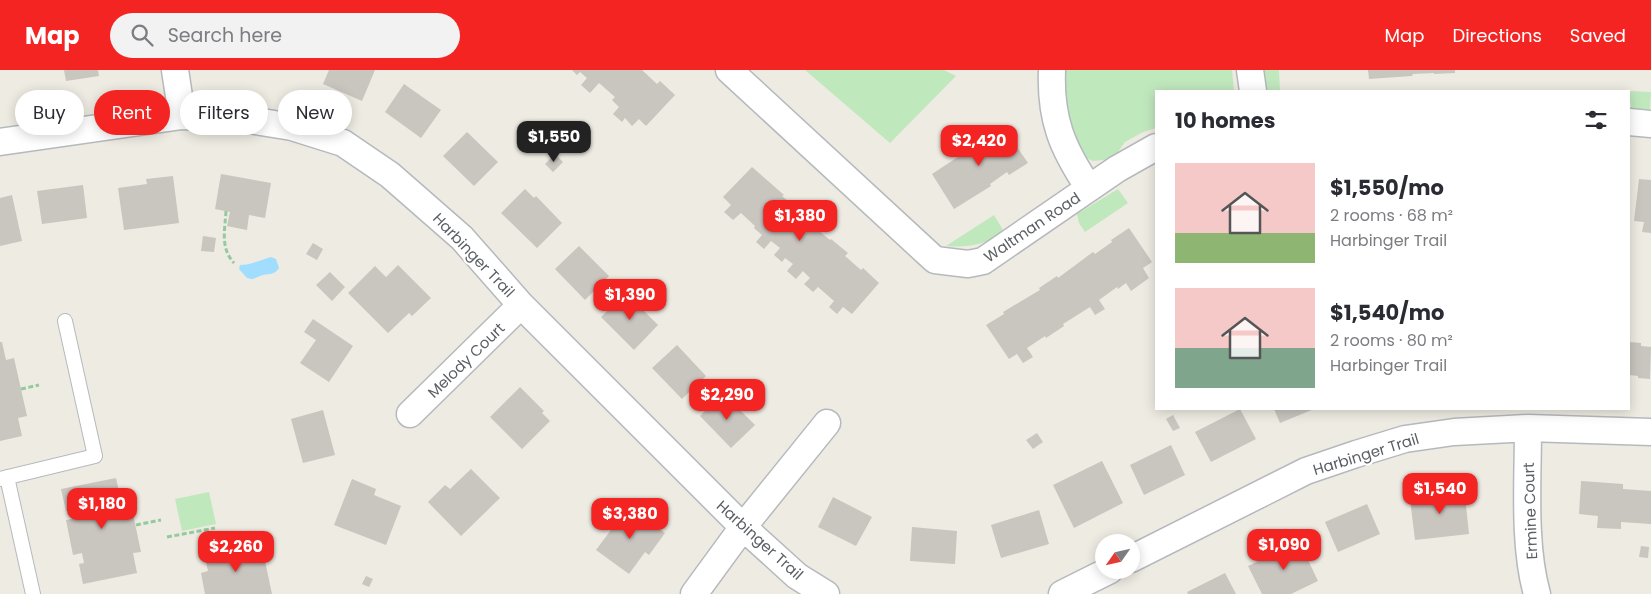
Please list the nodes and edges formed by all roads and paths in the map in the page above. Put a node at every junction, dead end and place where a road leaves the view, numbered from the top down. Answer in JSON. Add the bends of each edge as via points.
{"nodes":[{"id":1,"x":175,"y":70,"type":"edge"},
{"id":2,"x":729,"y":70,"type":"edge"},
{"id":3,"x":1052,"y":70,"type":"edge"},
{"id":4,"x":1250,"y":70,"type":"edge"},
{"id":5,"x":1253,"y":90,"type":"edge"},
{"id":6,"x":180,"y":103,"type":"edge"},
{"id":7,"x":180,"y":116,"type":"edge"},
{"id":8,"x":1630,"y":122,"type":"edge"},
{"id":9,"x":268,"y":123,"type":"edge"},
{"id":10,"x":1651,"y":124,"type":"edge"},
{"id":11,"x":0,"y":142,"type":"edge"},
{"id":12,"x":1155,"y":148,"type":"edge"},
{"id":13,"x":1089,"y":188,"type":"junction"},
{"id":14,"x":226,"y":211,"type":"dead end"},
{"id":15,"x":234,"y":263,"type":"dead end"},
{"id":16,"x":521,"y":305,"type":"junction"},
{"id":17,"x":65,"y":321,"type":"dead end"},
{"id":18,"x":38,"y":385,"type":"dead end"},
{"id":19,"x":21,"y":389,"type":"dead end"},
{"id":20,"x":410,"y":414,"type":"dead end"},
{"id":21,"x":827,"y":422,"type":"dead end"},
{"id":22,"x":1528,"y":428,"type":"junction"},
{"id":23,"x":1651,"y":432,"type":"edge"},
{"id":24,"x":4,"y":478,"type":"edge"},
{"id":25,"x":161,"y":520,"type":"dead end"},
{"id":26,"x":136,"y":525,"type":"dead end"},
{"id":27,"x":743,"y":527,"type":"junction"},
{"id":28,"x":215,"y":528,"type":"dead end"},
{"id":29,"x":167,"y":537,"type":"dead end"},
{"id":30,"x":1140,"y":555,"type":"edge"},
{"id":31,"x":1095,"y":578,"type":"edge"},
{"id":32,"x":33,"y":594,"type":"edge"},
{"id":33,"x":694,"y":594,"type":"edge"},
{"id":34,"x":826,"y":594,"type":"edge"},
{"id":35,"x":1062,"y":594,"type":"edge"},
{"id":36,"x":1537,"y":594,"type":"edge"}],
"edges":[{"from":1,"to":6,"type":"street"},
{"from":2,"to":13,"type":"street","name":"Waltman Road","via":[[935,260],[968,264],[982,262]]},
{"from":3,"to":13,"type":"street","via":[[1051,94],[1059,133],[1072,163]]},
{"from":4,"to":5,"type":"street"},
{"from":7,"to":11,"type":"street","name":"Harbinger Trail"},
{"from":8,"to":10,"type":"street"},
{"from":9,"to":16,"type":"street","name":"Harbinger Trail","via":[[343,143],[390,175],[455,232]]},
{"from":12,"to":13,"type":"street","name":"Waltman Road"},
{"from":14,"to":15,"type":"path","via":[[225,250]]},
{"from":16,"to":20,"type":"street","name":"Melody Court"},
{"from":16,"to":27,"type":"street","name":"Harbinger Trail"},
{"from":17,"to":24,"type":"lane","via":[[95,456]]},
{"from":18,"to":19,"type":"path"},
{"from":21,"to":27,"type":"street"},
{"from":22,"to":23,"type":"street","name":"Harbinger Trail"},
{"from":22,"to":30,"type":"street","name":"Harbinger Trail","via":[[1454,432],[1405,439],[1356,454],[1306,472]]},
{"from":22,"to":36,"type":"street","name":"Ermine Court","via":[[1528,536]]},
{"from":24,"to":32,"type":"lane"},
{"from":25,"to":26,"type":"path"},
{"from":27,"to":33,"type":"street"},
{"from":27,"to":34,"type":"street","name":"Harbinger Trail","via":[[797,576]]},
{"from":28,"to":29,"type":"path"},
{"from":31,"to":35,"type":"street"}]}
